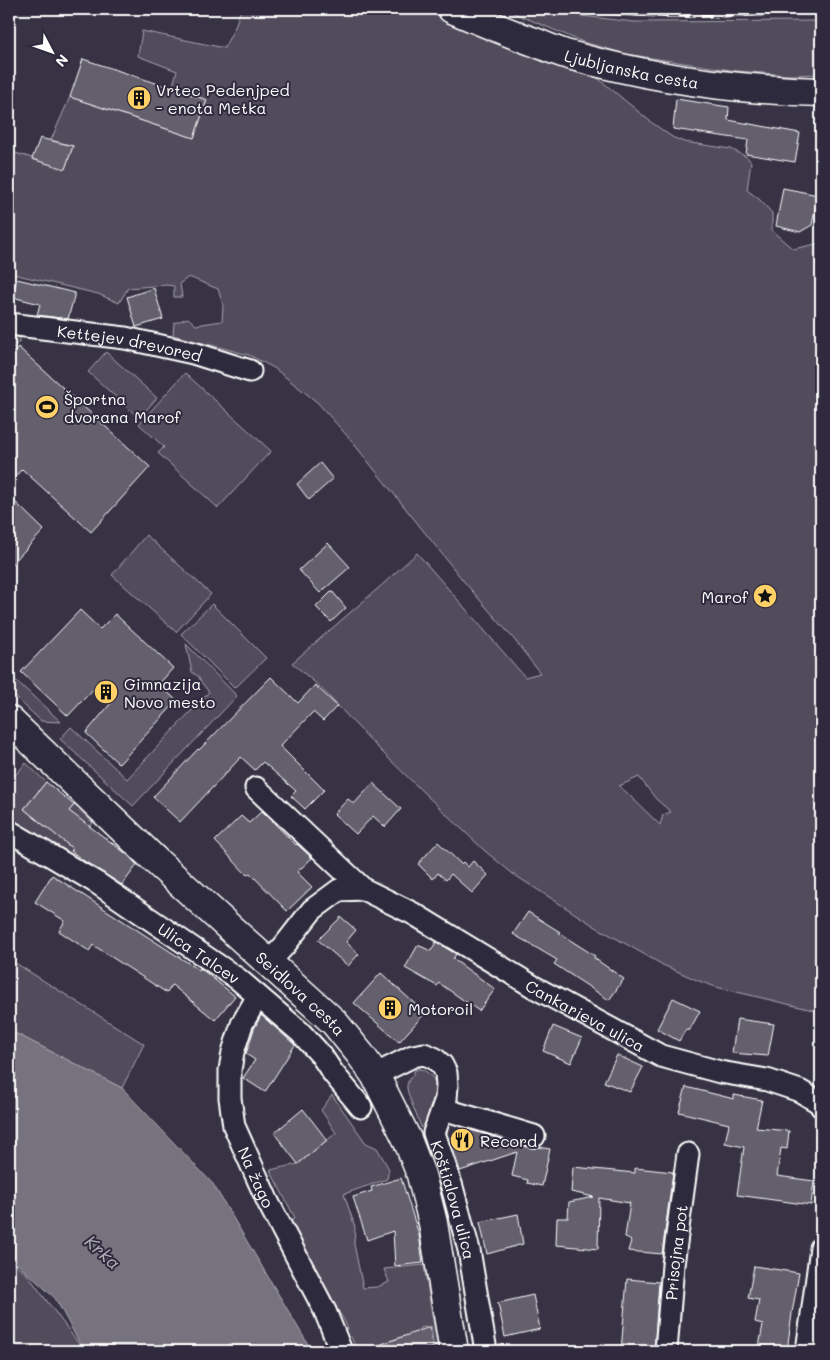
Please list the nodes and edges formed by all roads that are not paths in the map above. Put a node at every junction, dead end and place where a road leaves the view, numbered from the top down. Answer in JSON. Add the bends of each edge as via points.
{"nodes":[{"id":1,"x":452,"y":9,"type":"edge"},
{"id":2,"x":821,"y":92,"type":"edge"},
{"id":3,"x":9,"y":324,"type":"edge"},
{"id":4,"x":250,"y":371,"type":"dead end"},
{"id":5,"x":9,"y":720,"type":"edge"},
{"id":6,"x":256,"y":788,"type":"dead end"},
{"id":7,"x":9,"y":832,"type":"edge"},
{"id":8,"x":363,"y":889,"type":"junction"},
{"id":9,"x":269,"y":962,"type":"junction"},
{"id":10,"x":258,"y":996,"type":"junction"},
{"id":11,"x":375,"y":1075,"type":"junction"},
{"id":12,"x":821,"y":1106,"type":"edge"},
{"id":13,"x":361,"y":1107,"type":"dead end"},
{"id":14,"x":443,"y":1108,"type":"junction"},
{"id":15,"x":534,"y":1136,"type":"dead end"},
{"id":16,"x":688,"y":1154,"type":"dead end"},
{"id":17,"x":821,"y":1248,"type":"edge"},
{"id":18,"x":341,"y":1351,"type":"edge"},
{"id":19,"x":454,"y":1351,"type":"edge"},
{"id":20,"x":486,"y":1351,"type":"edge"},
{"id":21,"x":666,"y":1351,"type":"edge"},
{"id":22,"x":807,"y":1351,"type":"edge"}],
"edges":[{"from":1,"to":2,"type":"street","name":"Ljubljanska cesta","via":[[567,54],[627,70],[692,82]]},
{"from":3,"to":4,"type":"street","name":"Kettejev drevored","via":[[125,338],[193,353]]},
{"from":5,"to":9,"type":"street","name":"Seidlova cesta","via":[[156,861]]},
{"from":6,"to":8,"type":"street","name":"Cankarjeva ulica"},
{"from":7,"to":10,"type":"street","name":"Ulica Talcev","via":[[96,883],[238,979]]},
{"from":8,"to":9,"type":"street","name":"Cankarjeva ulica","via":[[339,890],[312,910]]},
{"from":8,"to":12,"type":"street","name":"Cankarjeva ulica","via":[[414,914],[534,986],[661,1056],[766,1080],[800,1091]]},
{"from":9,"to":11,"type":"street","name":"Seidlova cesta","via":[[334,1022]]},
{"from":10,"to":13,"type":"street","name":"Ulica Talcev","via":[[306,1038]]},
{"from":10,"to":18,"type":"street","name":"Na žago","via":[[242,1024],[233,1052],[230,1098],[234,1126],[268,1202],[325,1311]]},
{"from":11,"to":14,"type":"street","name":"Koštialova ulica","via":[[413,1056],[424,1054],[434,1058],[446,1073]]},
{"from":11,"to":19,"type":"street","name":"Seidlova cesta","via":[[421,1175],[433,1223]]},
{"from":14,"to":15,"type":"street"},
{"from":14,"to":20,"type":"street","name":"Koštialova ulica","via":[[434,1133],[469,1250]]},
{"from":16,"to":21,"type":"street","name":"Prisojna pot","via":[[673,1265]]},
{"from":17,"to":22,"type":"street"}]}
